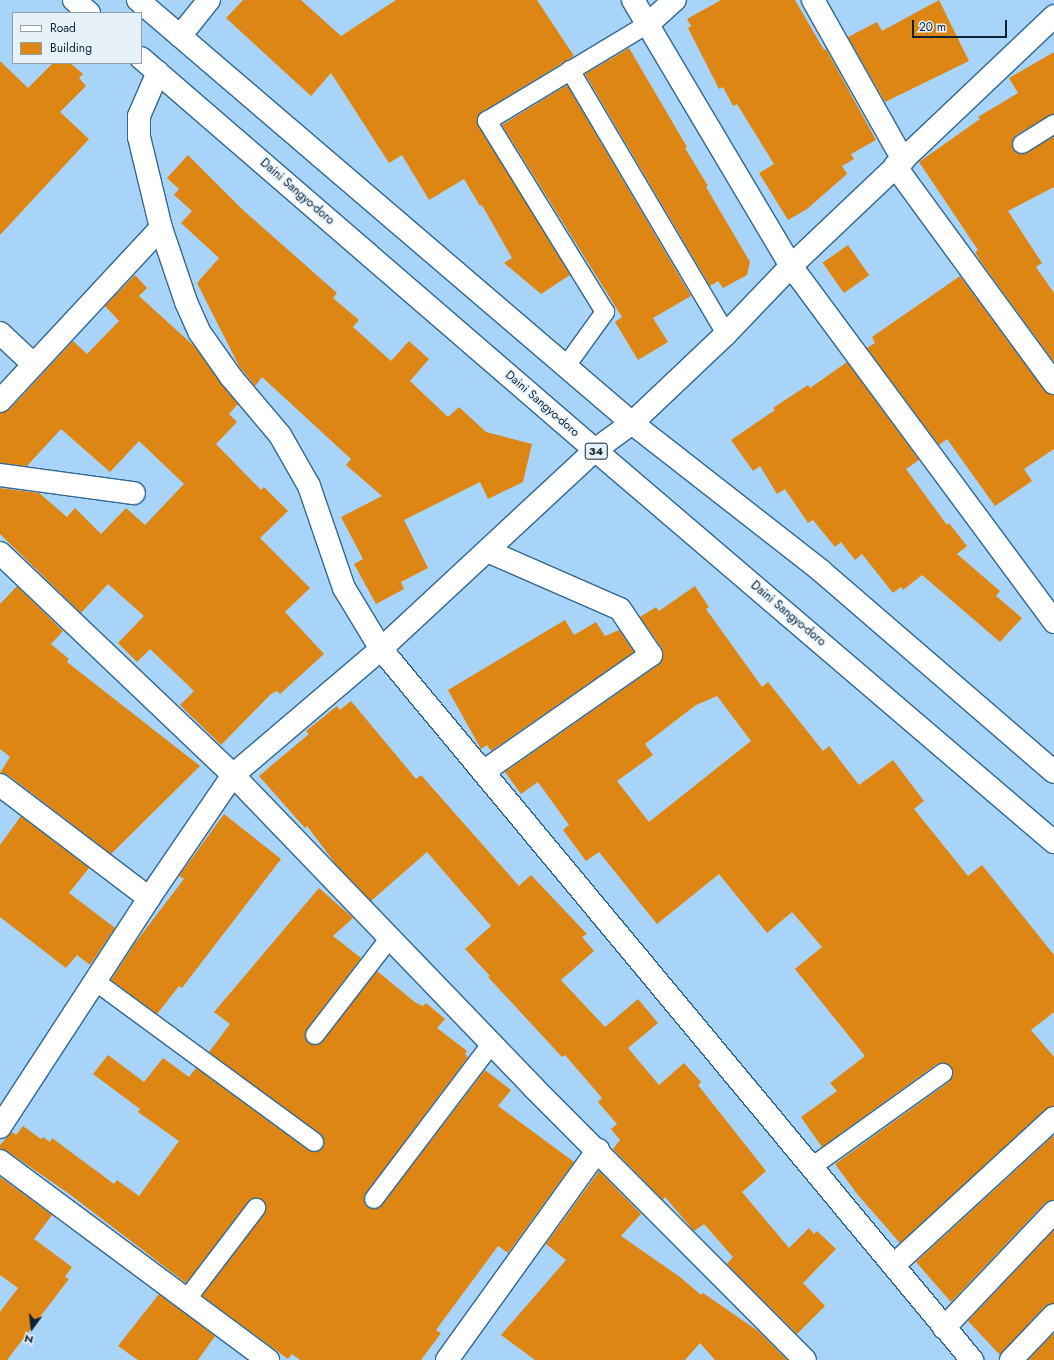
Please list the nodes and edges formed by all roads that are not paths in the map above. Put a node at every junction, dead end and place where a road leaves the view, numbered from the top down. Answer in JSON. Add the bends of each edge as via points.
{"nodes":[{"id":1,"x":74,"y":0,"type":"edge"},
{"id":2,"x":138,"y":0,"type":"edge"},
{"id":3,"x":209,"y":0,"type":"edge"},
{"id":4,"x":633,"y":0,"type":"edge"},
{"id":5,"x":674,"y":0,"type":"edge"},
{"id":6,"x":813,"y":0,"type":"edge"},
{"id":7,"x":88,"y":12,"type":"edge"},
{"id":8,"x":1054,"y":16,"type":"edge"},
{"id":9,"x":648,"y":24,"type":"junction"},
{"id":10,"x":180,"y":36,"type":"junction"},
{"id":11,"x":142,"y":59,"type":"edge"},
{"id":12,"x":570,"y":70,"type":"junction"},
{"id":13,"x":158,"y":72,"type":"junction"},
{"id":14,"x":1054,"y":124,"type":"edge"},
{"id":15,"x":1022,"y":144,"type":"dead end"},
{"id":16,"x":899,"y":163,"type":"junction"},
{"id":17,"x":161,"y":228,"type":"junction"},
{"id":18,"x":791,"y":266,"type":"junction"},
{"id":19,"x":0,"y":333,"type":"edge"},
{"id":20,"x":726,"y":334,"type":"junction"},
{"id":21,"x":33,"y":364,"type":"junction"},
{"id":22,"x":566,"y":366,"type":"junction"},
{"id":23,"x":1054,"y":383,"type":"edge"},
{"id":24,"x":0,"y":400,"type":"edge"},
{"id":25,"x":632,"y":422,"type":"junction"},
{"id":26,"x":595,"y":450,"type":"junction"},
{"id":27,"x":0,"y":475,"type":"edge"},
{"id":28,"x":134,"y":493,"type":"dead end"},
{"id":29,"x":486,"y":551,"type":"junction"},
{"id":30,"x":0,"y":553,"type":"edge"},
{"id":31,"x":1054,"y":622,"type":"edge"},
{"id":32,"x":381,"y":649,"type":"junction"},
{"id":33,"x":483,"y":772,"type":"junction"},
{"id":34,"x":1054,"y":772,"type":"edge"},
{"id":35,"x":233,"y":775,"type":"junction"},
{"id":36,"x":0,"y":785,"type":"edge"},
{"id":37,"x":1054,"y":842,"type":"edge"},
{"id":38,"x":149,"y":898,"type":"junction"},
{"id":39,"x":389,"y":939,"type":"junction"},
{"id":40,"x":95,"y":982,"type":"junction"},
{"id":41,"x":315,"y":1035,"type":"dead end"},
{"id":42,"x":492,"y":1043,"type":"junction"},
{"id":43,"x":943,"y":1073,"type":"dead end"},
{"id":44,"x":1054,"y":1118,"type":"edge"},
{"id":45,"x":0,"y":1127,"type":"edge"},
{"id":46,"x":314,"y":1142,"type":"dead end"},
{"id":47,"x":598,"y":1150,"type":"junction"},
{"id":48,"x":0,"y":1162,"type":"edge"},
{"id":49,"x":813,"y":1166,"type":"junction"},
{"id":50,"x":374,"y":1199,"type":"dead end"},
{"id":51,"x":256,"y":1208,"type":"dead end"},
{"id":52,"x":1054,"y":1212,"type":"edge"},
{"id":53,"x":894,"y":1266,"type":"junction"},
{"id":54,"x":186,"y":1300,"type":"junction"},
{"id":55,"x":1054,"y":1315,"type":"edge"},
{"id":56,"x":944,"y":1328,"type":"junction"},
{"id":57,"x":268,"y":1360,"type":"edge"},
{"id":58,"x":447,"y":1360,"type":"edge"},
{"id":59,"x":805,"y":1360,"type":"edge"},
{"id":60,"x":972,"y":1360,"type":"edge"},
{"id":61,"x":1011,"y":1360,"type":"edge"}],
"edges":[{"from":1,"to":7,"type":"street"},
{"from":2,"to":10,"type":"street"},
{"from":3,"to":10,"type":"street"},
{"from":4,"to":9,"type":"street"},
{"from":5,"to":9,"type":"street"},
{"from":6,"to":16,"type":"street"},
{"from":8,"to":16,"type":"street"},
{"from":9,"to":12,"type":"lane"},
{"from":9,"to":18,"type":"street"},
{"from":10,"to":22,"type":"street"},
{"from":11,"to":13,"type":"street","name":"Daini Sangyo-doro","number":"34"},
{"from":12,"to":20,"type":"lane"},
{"from":12,"to":22,"type":"lane","via":[[487,121],[605,312]]},
{"from":13,"to":17,"type":"street","via":[[139,116],[139,137]]},
{"from":13,"to":26,"type":"street","name":"Daini Sangyo-doro","number":"34"},
{"from":14,"to":15,"type":"lane"},
{"from":16,"to":18,"type":"street"},
{"from":16,"to":23,"type":"street"},
{"from":17,"to":21,"type":"street"},
{"from":17,"to":32,"type":"street","via":[[200,333],[231,377],[280,436],[309,486],[344,588]]},
{"from":18,"to":20,"type":"street"},
{"from":18,"to":31,"type":"street"},
{"from":19,"to":21,"type":"street"},
{"from":20,"to":25,"type":"street"},
{"from":21,"to":24,"type":"street"},
{"from":22,"to":25,"type":"street"},
{"from":25,"to":26,"type":"street"},
{"from":25,"to":34,"type":"street","via":[[820,570]]},
{"from":26,"to":29,"type":"street"},
{"from":26,"to":37,"type":"street","name":"Daini Sangyo-doro","number":"34"},
{"from":27,"to":28,"type":"street"},
{"from":29,"to":32,"type":"street"},
{"from":29,"to":33,"type":"street","via":[[620,609],[651,655]]},
{"from":30,"to":35,"type":"street"},
{"from":32,"to":33,"type":"street"},
{"from":32,"to":35,"type":"street"},
{"from":33,"to":49,"type":"street"},
{"from":35,"to":38,"type":"street"},
{"from":35,"to":39,"type":"street"},
{"from":36,"to":38,"type":"street"},
{"from":38,"to":40,"type":"street"},
{"from":39,"to":41,"type":"lane"},
{"from":39,"to":42,"type":"street"},
{"from":40,"to":45,"type":"street"},
{"from":40,"to":46,"type":"lane"},
{"from":42,"to":47,"type":"street"},
{"from":42,"to":50,"type":"lane"},
{"from":43,"to":49,"type":"lane"},
{"from":44,"to":53,"type":"street"},
{"from":47,"to":58,"type":"street"},
{"from":47,"to":59,"type":"street"},
{"from":48,"to":54,"type":"street"},
{"from":49,"to":53,"type":"street"},
{"from":51,"to":54,"type":"lane"},
{"from":52,"to":56,"type":"street"},
{"from":53,"to":56,"type":"street"},
{"from":54,"to":57,"type":"street"},
{"from":55,"to":61,"type":"street"},
{"from":56,"to":60,"type":"street"}]}
